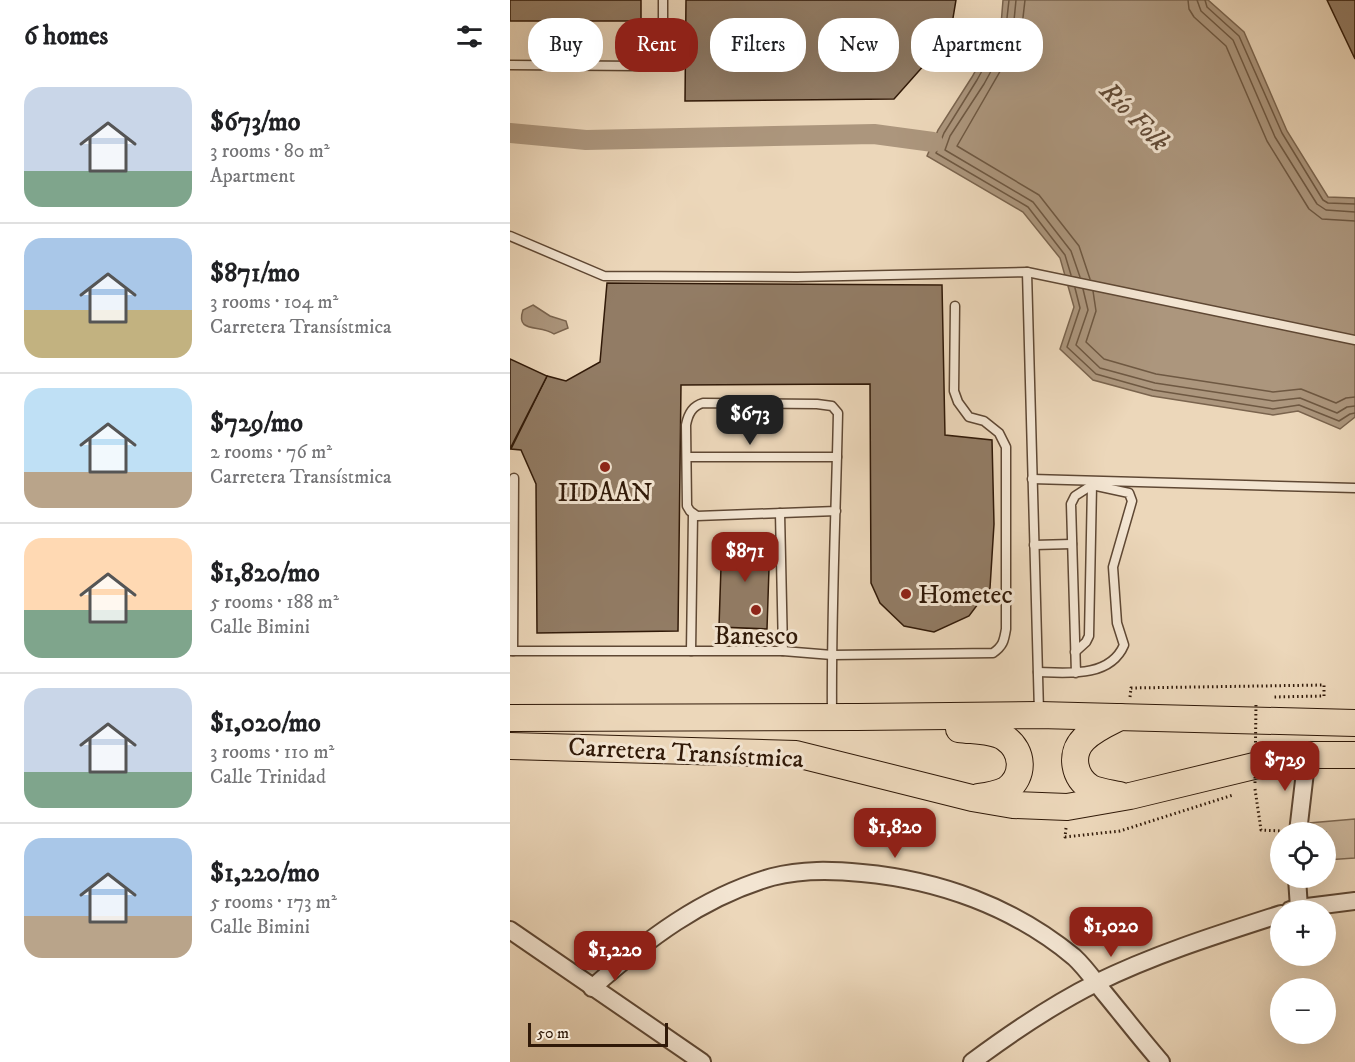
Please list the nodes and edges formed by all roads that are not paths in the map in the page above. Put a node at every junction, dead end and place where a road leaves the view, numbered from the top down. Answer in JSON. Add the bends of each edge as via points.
{"nodes":[{"id":1,"x":663,"y":0,"type":"edge"},
{"id":2,"x":510,"y":65,"type":"edge"},
{"id":3,"x":510,"y":236,"type":"edge"},
{"id":4,"x":1027,"y":272,"type":"junction"},
{"id":5,"x":955,"y":306,"type":"dead end"},
{"id":6,"x":1355,"y":340,"type":"edge"},
{"id":7,"x":687,"y":457,"type":"junction"},
{"id":8,"x":837,"y":457,"type":"junction"},
{"id":9,"x":514,"y":478,"type":"dead end"},
{"id":10,"x":1032,"y":479,"type":"junction"},
{"id":11,"x":1092,"y":485,"type":"junction"},
{"id":12,"x":1355,"y":488,"type":"edge"},
{"id":13,"x":836,"y":511,"type":"junction"},
{"id":14,"x":780,"y":513,"type":"junction"},
{"id":15,"x":693,"y":514,"type":"junction"},
{"id":16,"x":1072,"y":544,"type":"junction"},
{"id":17,"x":1034,"y":545,"type":"junction"},
{"id":18,"x":511,"y":651,"type":"edge"},
{"id":19,"x":691,"y":651,"type":"junction"},
{"id":20,"x":783,"y":651,"type":"junction"},
{"id":21,"x":1075,"y":652,"type":"junction"},
{"id":22,"x":832,"y":655,"type":"junction"},
{"id":23,"x":1038,"y":672,"type":"junction"},
{"id":24,"x":1076,"y":673,"type":"junction"},
{"id":25,"x":1039,"y":715,"type":"junction"},
{"id":26,"x":832,"y":717,"type":"junction"},
{"id":27,"x":858,"y":717,"type":"junction"},
{"id":28,"x":1120,"y":717,"type":"junction"},
{"id":29,"x":510,"y":718,"type":"edge"},
{"id":30,"x":1355,"y":723,"type":"edge"},
{"id":31,"x":510,"y":746,"type":"edge"},
{"id":32,"x":1307,"y":755,"type":"junction"},
{"id":33,"x":1355,"y":755,"type":"edge"},
{"id":34,"x":1130,"y":796,"type":"junction"},
{"id":35,"x":972,"y":798,"type":"junction"},
{"id":36,"x":1299,"y":822,"type":"edge"},
{"id":37,"x":1355,"y":901,"type":"edge"},
{"id":38,"x":1336,"y":904,"type":"edge"},
{"id":39,"x":1270,"y":918,"type":"edge"},
{"id":40,"x":510,"y":930,"type":"edge"},
{"id":41,"x":1096,"y":983,"type":"junction"},
{"id":42,"x":592,"y":988,"type":"junction"},
{"id":43,"x":702,"y":1062,"type":"edge"},
{"id":44,"x":972,"y":1062,"type":"edge"},
{"id":45,"x":1161,"y":1062,"type":"edge"}],
"edges":[{"from":1,"to":2,"type":"lane","via":[[663,44],[655,59],[640,66]]},
{"from":3,"to":4,"type":"lane","via":[[604,276]]},
{"from":4,"to":6,"type":"lane"},
{"from":4,"to":10,"type":"lane"},
{"from":5,"to":22,"type":"lane","via":[[954,391],[969,417],[984,421],[999,433],[1006,447],[1004,642],[993,653]]},
{"from":7,"to":8,"type":"lane"},
{"from":7,"to":8,"type":"lane","via":[[688,415],[703,403],[832,406],[838,413]]},
{"from":7,"to":15,"type":"lane","via":[[687,506]]},
{"from":8,"to":13,"type":"lane"},
{"from":9,"to":18,"type":"lane"},
{"from":10,"to":12,"type":"lane"},
{"from":10,"to":17,"type":"lane"},
{"from":11,"to":16,"type":"lane","via":[[1075,496],[1071,504]]},
{"from":11,"to":21,"type":"lane","via":[[1089,636]]},
{"from":11,"to":24,"type":"lane","via":[[1129,493],[1132,501],[1113,567],[1117,623],[1124,645],[1121,653],[1104,666]]},
{"from":13,"to":14,"type":"lane"},
{"from":13,"to":22,"type":"lane"},
{"from":14,"to":15,"type":"lane"},
{"from":14,"to":20,"type":"lane"},
{"from":15,"to":19,"type":"lane"},
{"from":16,"to":17,"type":"lane"},
{"from":16,"to":21,"type":"lane"},
{"from":17,"to":23,"type":"lane"},
{"from":18,"to":19,"type":"lane"},
{"from":19,"to":20,"type":"lane"},
{"from":20,"to":22,"type":"lane"},
{"from":21,"to":24,"type":"lane"},
{"from":22,"to":26,"type":"lane"},
{"from":23,"to":24,"type":"lane"},
{"from":23,"to":25,"type":"lane"},
{"from":25,"to":27,"type":"main road","name":"Carretera Transístmica"},
{"from":25,"to":28,"type":"main road","name":"Carretera Transístmica"},
{"from":26,"to":27,"type":"main road","name":"Carretera Transístmica"},
{"from":26,"to":29,"type":"main road","name":"Carretera Transístmica"},
{"from":27,"to":35,"type":"main road","via":[[993,733],[1005,738],[1020,759],[1015,782],[1006,790]]},
{"from":28,"to":30,"type":"main road","name":"Carretera Transístmica"},
{"from":28,"to":34,"type":"main road","via":[[1081,742],[1075,767],[1092,788]]},
{"from":31,"to":35,"type":"main road","name":"Carretera Transístmica","via":[[796,754]]},
{"from":32,"to":33,"type":"main road","name":"Carretera Transístmica"},
{"from":32,"to":34,"type":"main road","name":"Carretera Transístmica"},
{"from":32,"to":36,"type":"street"},
{"from":34,"to":35,"type":"main road","name":"Carretera Transístmica","via":[[1067,807],[1013,805]]},
{"from":37,"to":38,"type":"street"},
{"from":39,"to":41,"type":"street","via":[[1174,950]]},
{"from":40,"to":42,"type":"street"},
{"from":41,"to":42,"type":"street","via":[[1075,958],[1047,938],[977,899],[944,887],[883,874],[807,870],[740,888],[705,905],[650,938]]},
{"from":41,"to":44,"type":"street","via":[[1035,1017]]},
{"from":41,"to":45,"type":"street"},
{"from":42,"to":43,"type":"street"}]}
